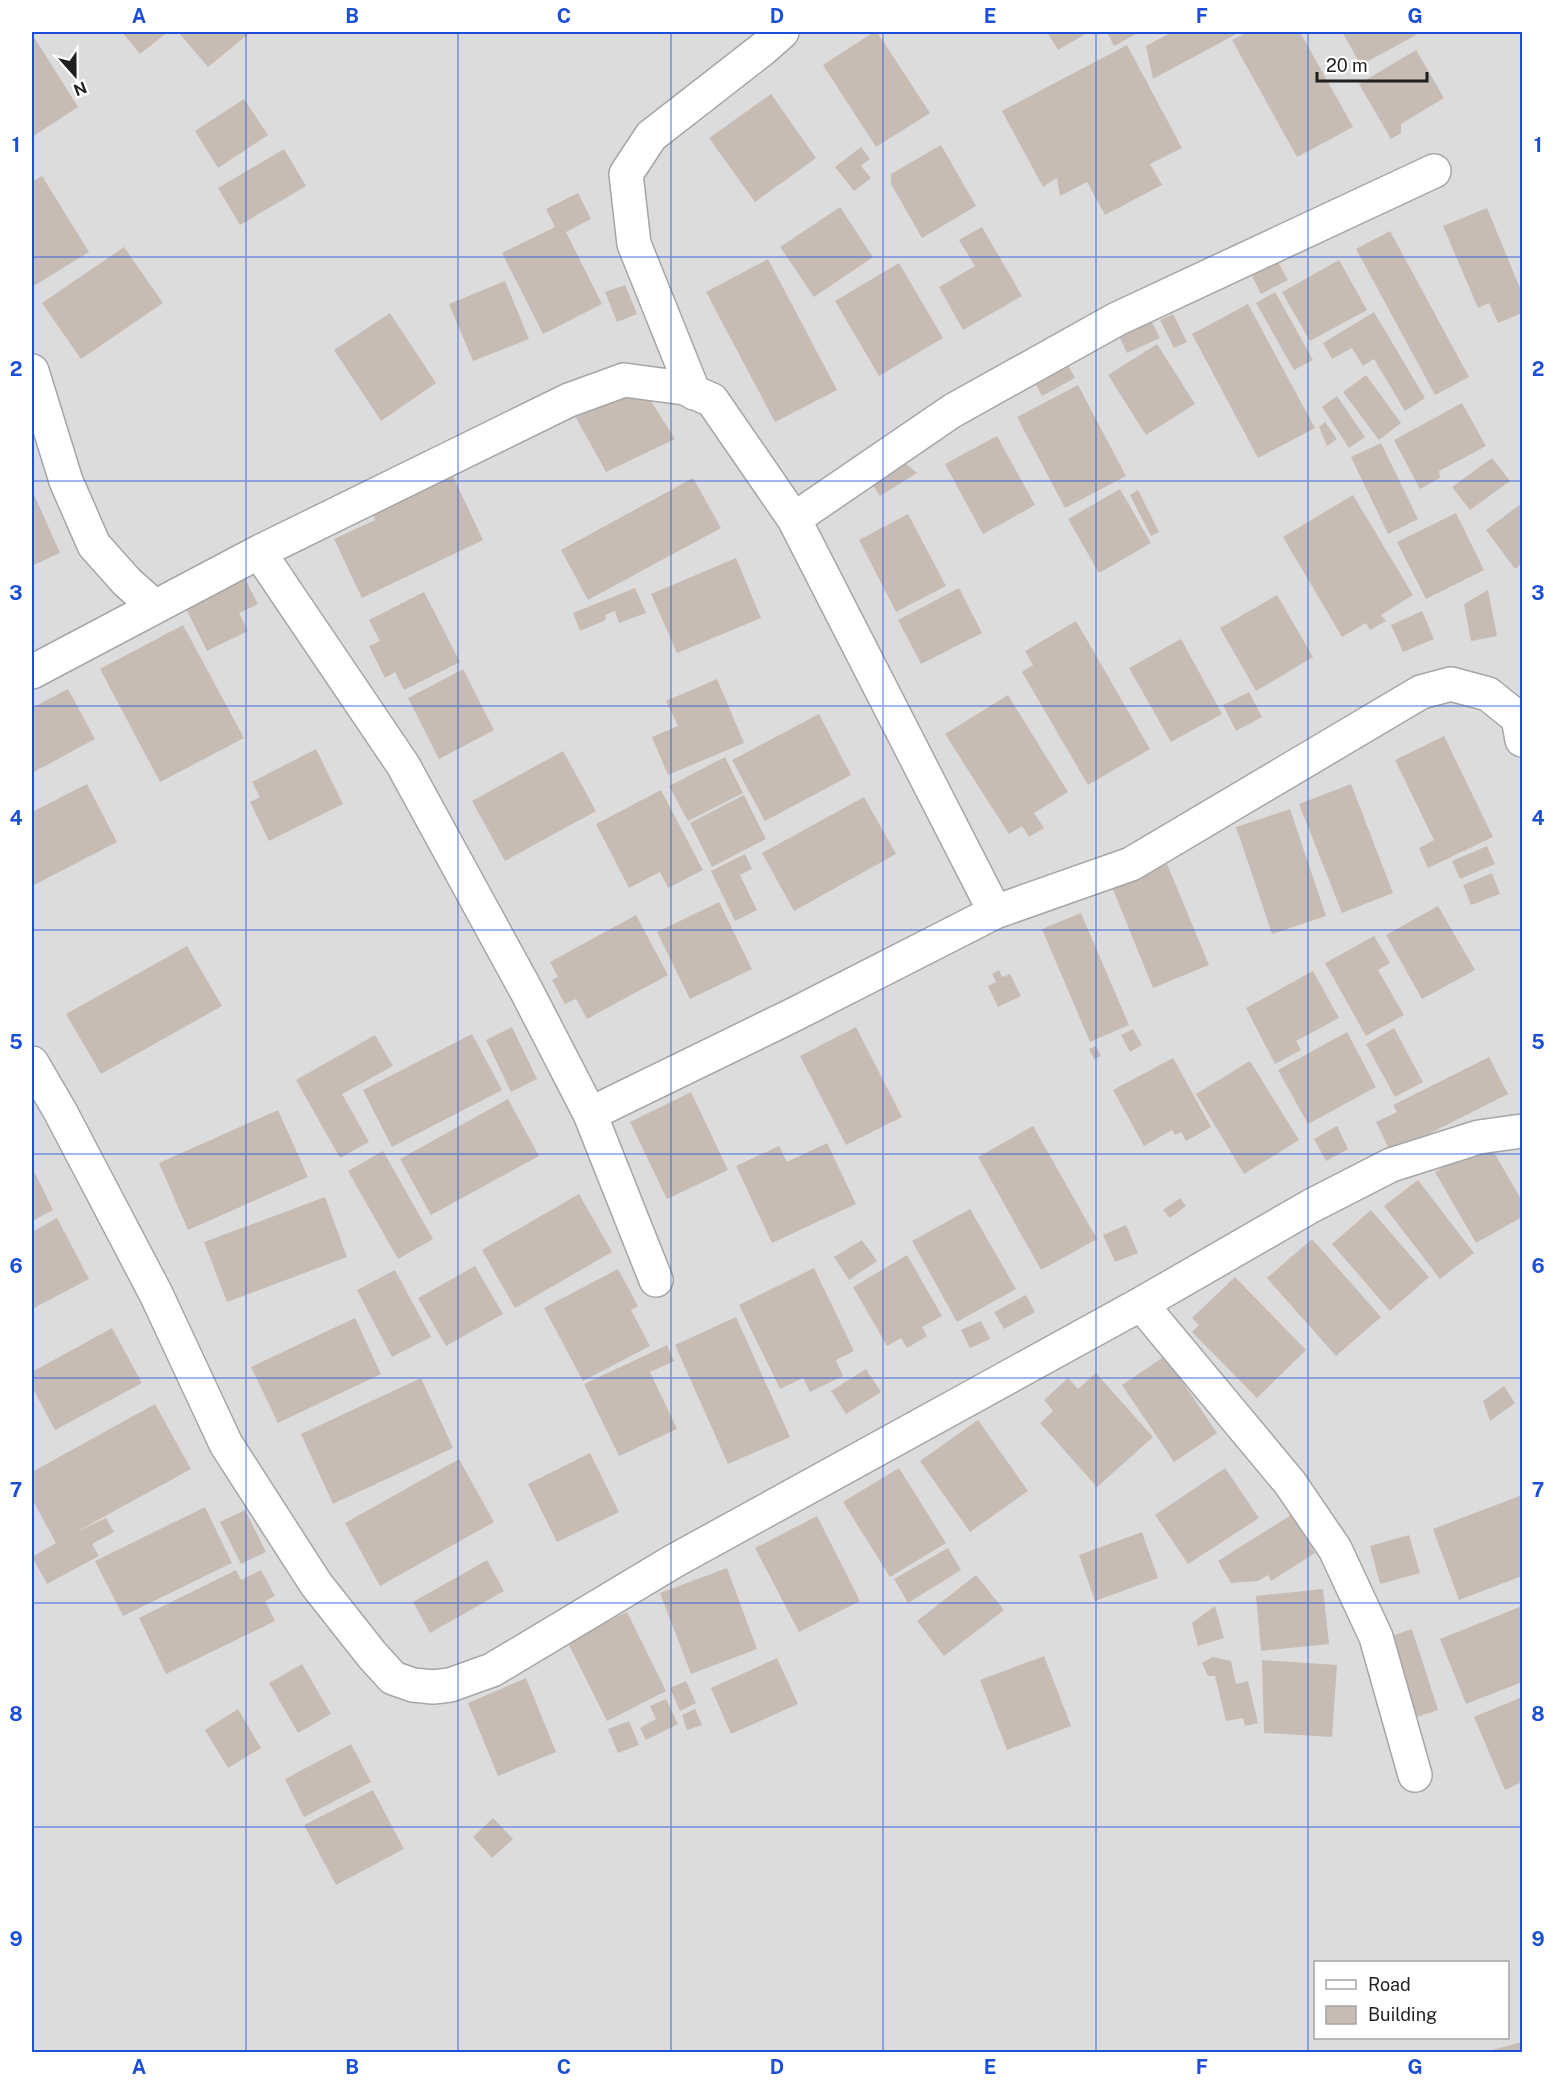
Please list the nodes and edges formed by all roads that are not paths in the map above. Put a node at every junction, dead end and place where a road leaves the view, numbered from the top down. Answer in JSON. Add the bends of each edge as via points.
{"nodes":[{"id":1,"x":782,"y":32,"type":"edge"},
{"id":2,"x":1434,"y":171,"type":"dead end"},
{"id":3,"x":32,"y":371,"type":"edge"},
{"id":4,"x":694,"y":393,"type":"junction"},
{"id":5,"x":794,"y":519,"type":"junction"},
{"id":6,"x":259,"y":552,"type":"junction"},
{"id":7,"x":154,"y":606,"type":"junction"},
{"id":8,"x":32,"y":672,"type":"edge"},
{"id":9,"x":1522,"y":740,"type":"edge"},
{"id":10,"x":995,"y":912,"type":"junction"},
{"id":11,"x":32,"y":1063,"type":"edge"},
{"id":12,"x":590,"y":1113,"type":"junction"},
{"id":13,"x":1522,"y":1131,"type":"edge"},
{"id":14,"x":656,"y":1280,"type":"dead end"},
{"id":15,"x":1141,"y":1304,"type":"junction"},
{"id":16,"x":1415,"y":1775,"type":"dead end"}],
"edges":[{"from":1,"to":4,"type":"street","via":[[651,136],[626,174],[634,244]]},
{"from":2,"to":5,"type":"street","via":[[1117,319],[952,411]]},
{"from":3,"to":7,"type":"street","via":[[66,481],[94,545]]},
{"from":4,"to":5,"type":"street","via":[[712,400]]},
{"from":4,"to":6,"type":"street","via":[[684,388],[624,380],[569,400]]},
{"from":5,"to":10,"type":"street"},
{"from":6,"to":7,"type":"street"},
{"from":6,"to":12,"type":"street","via":[[403,765]]},
{"from":7,"to":8,"type":"street"},
{"from":9,"to":10,"type":"street","via":[[1518,718],[1488,694],[1451,684],[1421,692],[1131,864]]},
{"from":10,"to":12,"type":"street"},
{"from":11,"to":15,"type":"street","via":[[156,1294],[226,1444],[316,1584],[393,1678],[413,1685],[450,1685],[492,1670],[674,1561]]},
{"from":12,"to":14,"type":"street"},
{"from":13,"to":15,"type":"street","via":[[1479,1137],[1391,1165],[1264,1232]]},
{"from":15,"to":16,"type":"street","via":[[1290,1483],[1335,1549],[1376,1637]]}]}
